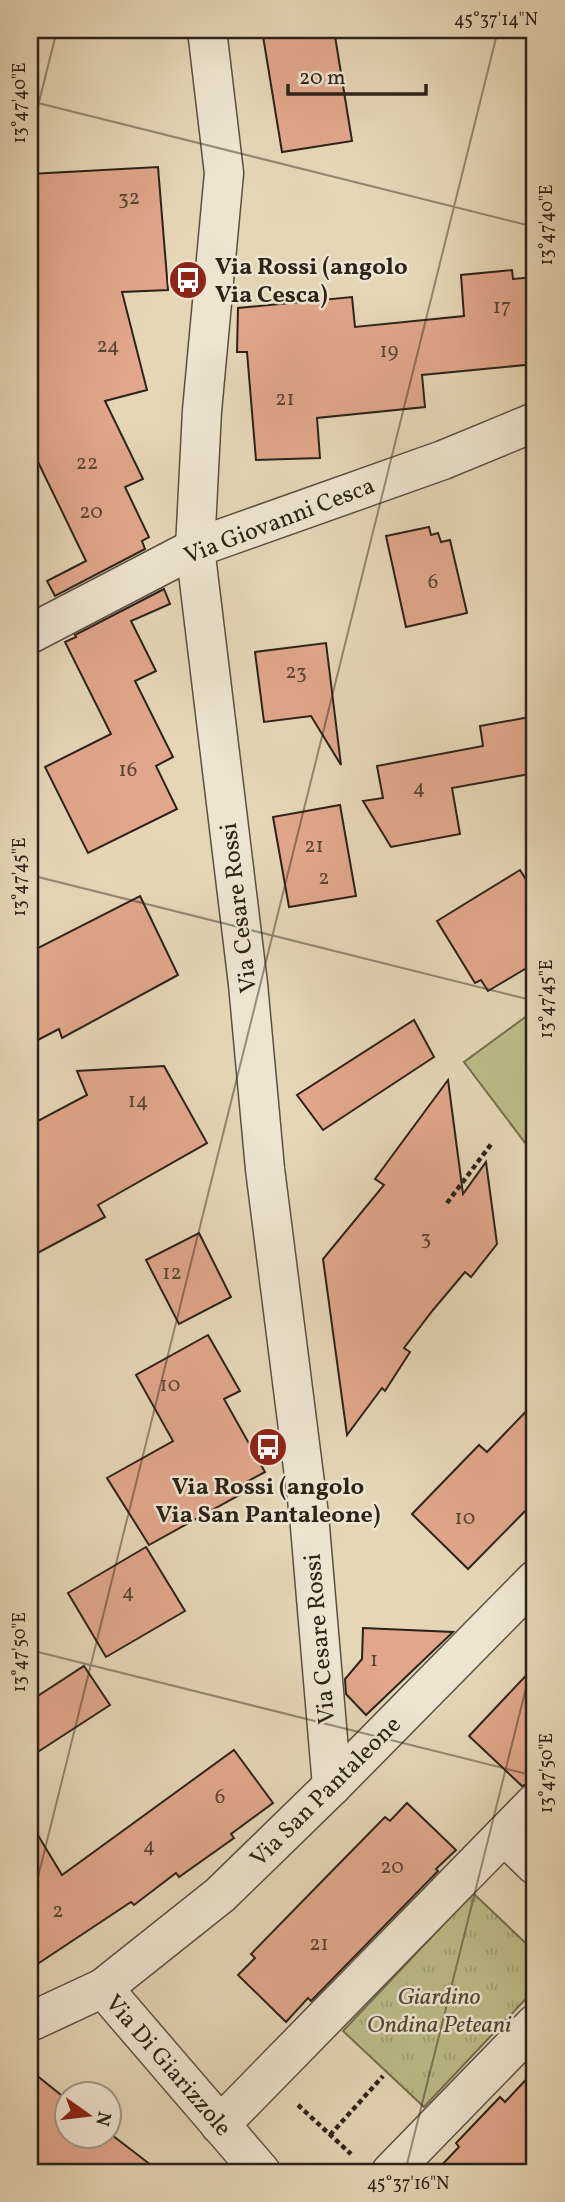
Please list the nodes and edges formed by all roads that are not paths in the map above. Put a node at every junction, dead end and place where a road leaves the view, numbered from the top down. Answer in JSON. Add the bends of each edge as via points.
{"nodes":[{"id":1,"x":207,"y":30,"type":"edge"},
{"id":2,"x":535,"y":422,"type":"edge"},
{"id":3,"x":195,"y":548,"type":"junction"},
{"id":4,"x":30,"y":634,"type":"edge"},
{"id":5,"x":535,"y":1580,"type":"edge"},
{"id":6,"x":332,"y":1786,"type":"junction"},
{"id":7,"x":535,"y":1803,"type":"edge"},
{"id":8,"x":504,"y":1835,"type":"junction"},
{"id":9,"x":535,"y":1865,"type":"edge"},
{"id":10,"x":103,"y":1988,"type":"junction"},
{"id":11,"x":30,"y":2022,"type":"edge"},
{"id":12,"x":535,"y":2024,"type":"edge"},
{"id":13,"x":220,"y":2124,"type":"junction"},
{"id":14,"x":375,"y":2167,"type":"edge"},
{"id":15,"x":261,"y":2172,"type":"edge"}],
"edges":[{"from":1,"to":3,"type":"street","name":"Via Cesare Rossi","via":[[225,173],[202,411]]},
{"from":2,"to":3,"type":"street","name":"Via Giovanni Cesca","via":[[443,460]]},
{"from":3,"to":4,"type":"street","name":"Via Giovanni Cesca"},
{"from":3,"to":6,"type":"street","name":"Via Cesare Rossi","via":[[309,1516]]},
{"from":5,"to":6,"type":"street","name":"Via San Pantaleone"},
{"from":6,"to":10,"type":"street","name":"Via San Pantaleone","via":[[220,1895]]},
{"from":7,"to":8,"type":"street"},
{"from":8,"to":9,"type":"street"},
{"from":8,"to":13,"type":"street"},
{"from":10,"to":11,"type":"street","name":"Via Di Giarizzole"},
{"from":10,"to":13,"type":"street","name":"Via Di Giarizzole"},
{"from":12,"to":14,"type":"street"},
{"from":13,"to":15,"type":"street","name":"Via Di Giarizzole"}]}
